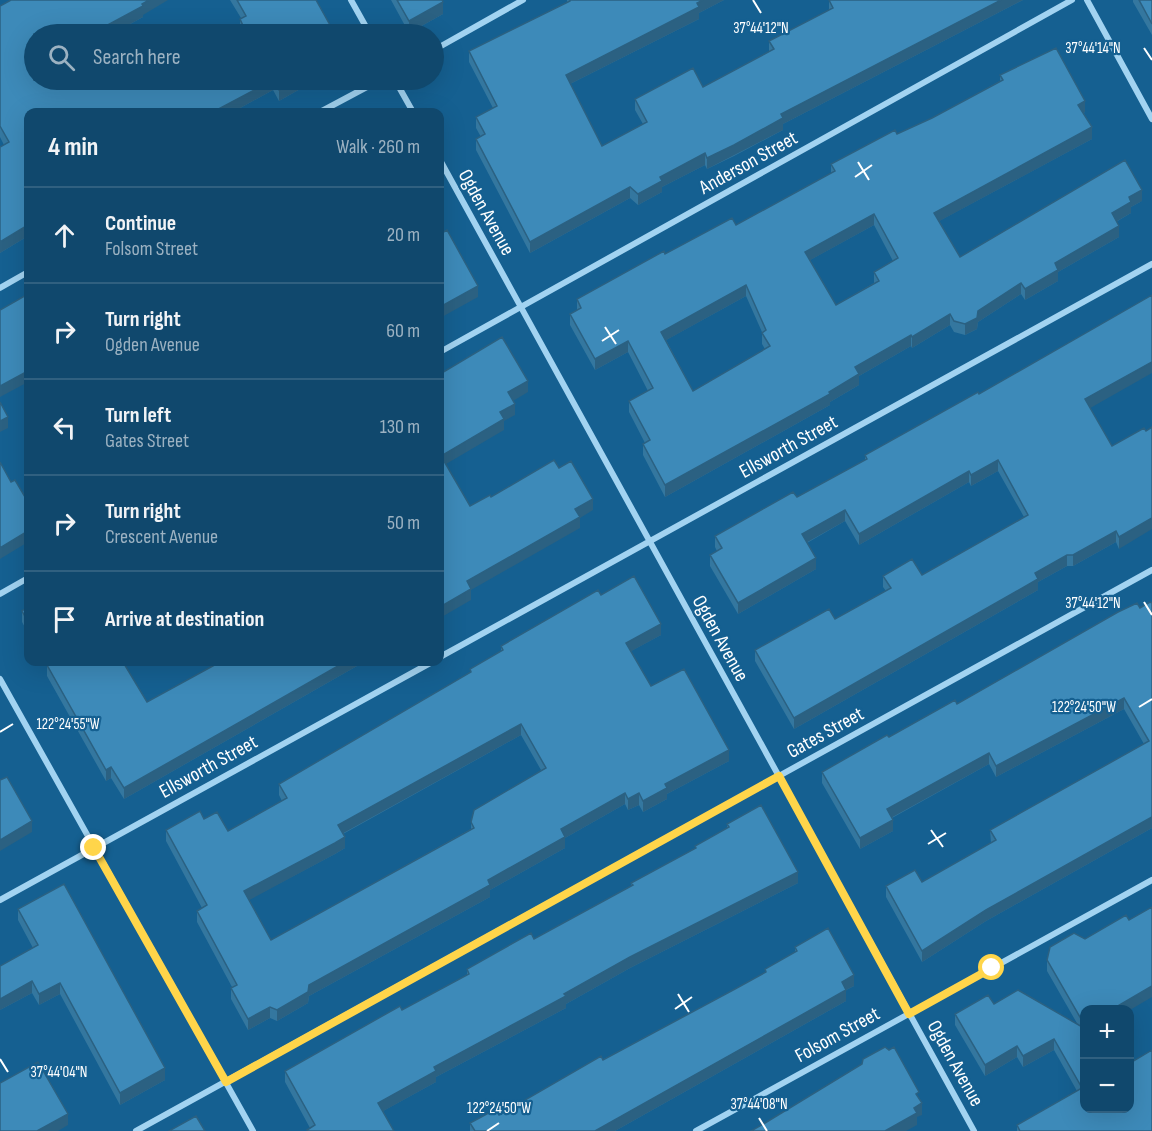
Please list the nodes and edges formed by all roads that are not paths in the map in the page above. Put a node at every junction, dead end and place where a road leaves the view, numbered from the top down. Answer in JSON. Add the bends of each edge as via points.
{"nodes":[{"id":1,"x":351,"y":0,"type":"edge"},
{"id":2,"x":523,"y":0,"type":"edge"},
{"id":3,"x":1072,"y":0,"type":"edge"},
{"id":4,"x":1087,"y":0,"type":"edge"},
{"id":5,"x":364,"y":24,"type":"edge"},
{"id":6,"x":444,"y":44,"type":"edge"},
{"id":7,"x":361,"y":90,"type":"edge"},
{"id":8,"x":401,"y":90,"type":"edge"},
{"id":9,"x":328,"y":108,"type":"edge"},
{"id":10,"x":411,"y":108,"type":"edge"},
{"id":11,"x":1152,"y":119,"type":"edge"},
{"id":12,"x":444,"y":167,"type":"edge"},
{"id":13,"x":1152,"y":264,"type":"edge"},
{"id":14,"x":24,"y":274,"type":"edge"},
{"id":15,"x":0,"y":288,"type":"edge"},
{"id":16,"x":521,"y":307,"type":"junction"},
{"id":17,"x":444,"y":350,"type":"edge"},
{"id":18,"x":649,"y":541,"type":"junction"},
{"id":19,"x":1152,"y":570,"type":"edge"},
{"id":20,"x":24,"y":580,"type":"edge"},
{"id":21,"x":0,"y":594,"type":"edge"},
{"id":22,"x":444,"y":655,"type":"edge"},
{"id":23,"x":425,"y":666,"type":"edge"},
{"id":24,"x":0,"y":679,"type":"edge"},
{"id":25,"x":779,"y":776,"type":"junction"},
{"id":26,"x":94,"y":848,"type":"junction"},
{"id":27,"x":1152,"y":879,"type":"edge"},
{"id":28,"x":0,"y":900,"type":"edge"},
{"id":29,"x":909,"y":1014,"type":"junction"},
{"id":30,"x":226,"y":1082,"type":"junction"},
{"id":31,"x":136,"y":1131,"type":"edge"},
{"id":32,"x":253,"y":1131,"type":"edge"},
{"id":33,"x":696,"y":1131,"type":"edge"},
{"id":34,"x":974,"y":1131,"type":"edge"}],
"edges":[{"from":1,"to":5,"type":"street"},
{"from":2,"to":6,"type":"street"},
{"from":3,"to":16,"type":"street","name":"Anderson Street"},
{"from":4,"to":11,"type":"street"},
{"from":7,"to":9,"type":"street"},
{"from":8,"to":10,"type":"street"},
{"from":12,"to":16,"type":"street","name":"Ogden Avenue"},
{"from":13,"to":18,"type":"street","name":"Ellsworth Street"},
{"from":14,"to":15,"type":"street"},
{"from":16,"to":17,"type":"street","name":"Anderson Street"},
{"from":16,"to":18,"type":"street","name":"Ogden Avenue"},
{"from":18,"to":22,"type":"street","name":"Ellsworth Street"},
{"from":18,"to":25,"type":"street","name":"Ogden Avenue"},
{"from":19,"to":25,"type":"street","name":"Gates Street"},
{"from":20,"to":21,"type":"street"},
{"from":23,"to":26,"type":"street","name":"Ellsworth Street"},
{"from":24,"to":26,"type":"street"},
{"from":25,"to":29,"type":"street","name":"Ogden Avenue"},
{"from":25,"to":30,"type":"street","name":"Gates Street"},
{"from":26,"to":28,"type":"street","name":"Ellsworth Street"},
{"from":26,"to":30,"type":"street"},
{"from":27,"to":29,"type":"street","name":"Folsom Street"},
{"from":29,"to":33,"type":"street","name":"Folsom Street"},
{"from":29,"to":34,"type":"street","name":"Ogden Avenue"},
{"from":30,"to":31,"type":"street","name":"Gates Street"},
{"from":30,"to":32,"type":"street"}]}
